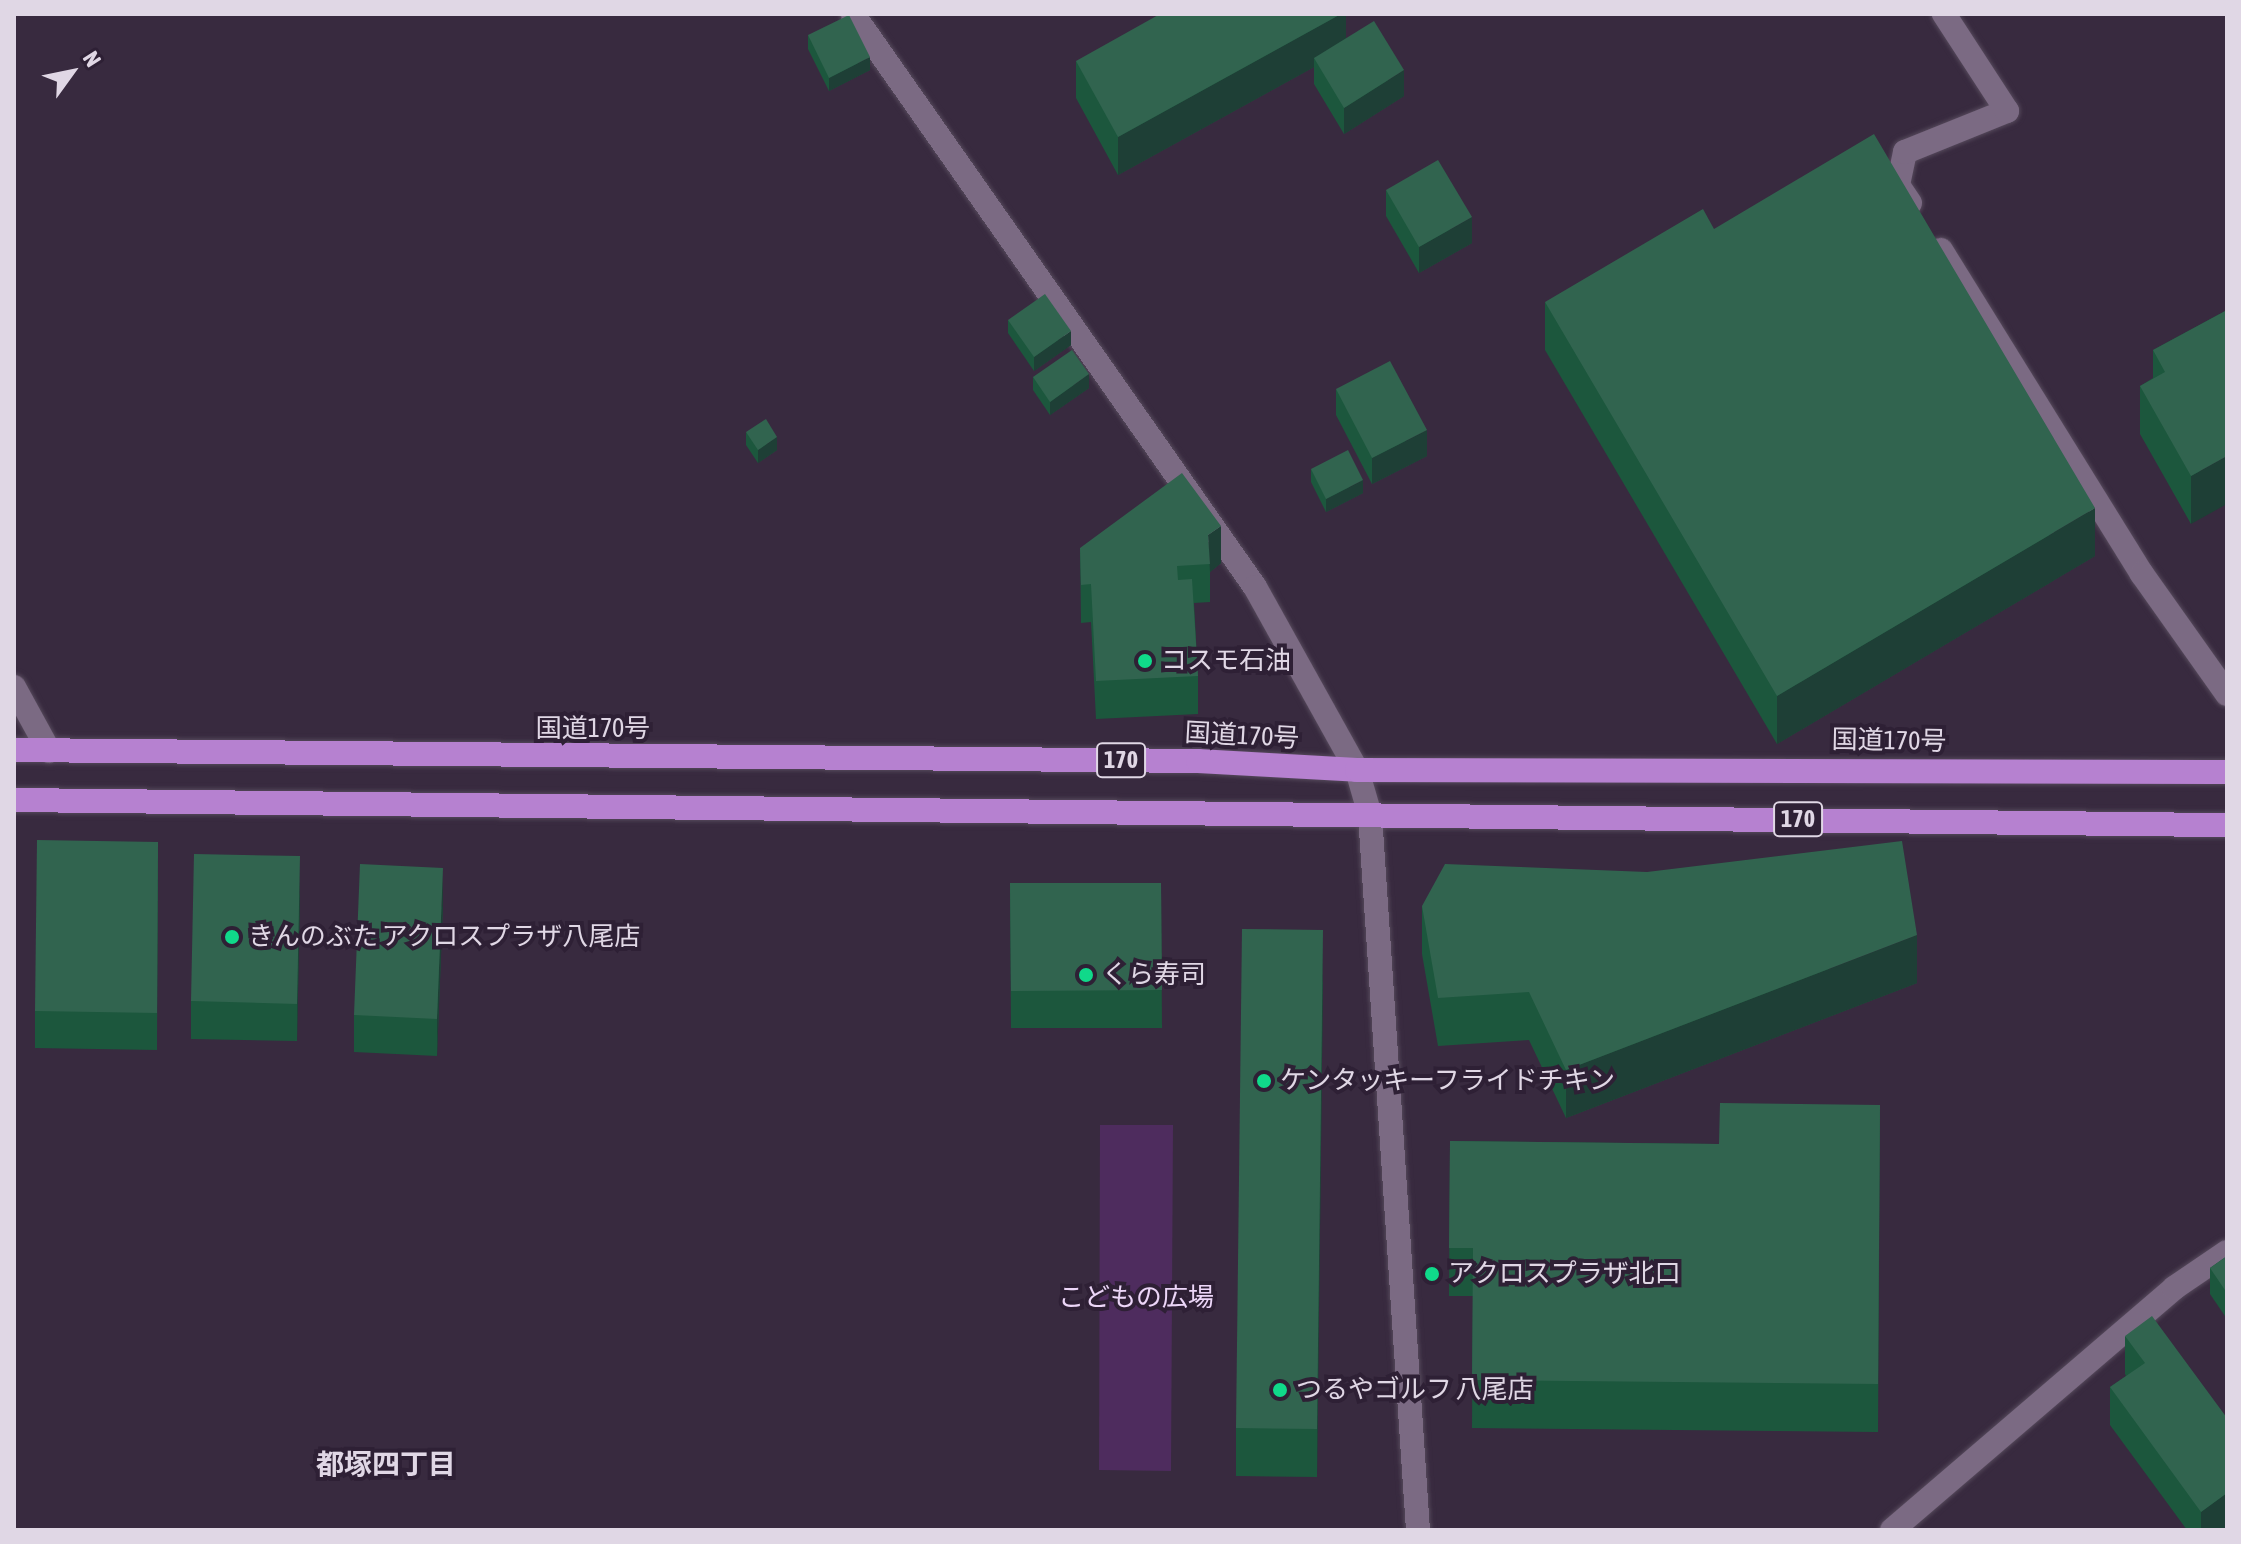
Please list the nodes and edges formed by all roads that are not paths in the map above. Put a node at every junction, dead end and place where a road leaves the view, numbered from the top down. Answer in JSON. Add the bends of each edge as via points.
{"nodes":[{"id":1,"x":853,"y":14,"type":"edge"},
{"id":2,"x":1944,"y":14,"type":"edge"},
{"id":3,"x":14,"y":687,"type":"edge"},
{"id":4,"x":2227,"y":694,"type":"edge"},
{"id":5,"x":14,"y":750,"type":"edge"},
{"id":6,"x":49,"y":751,"type":"junction"},
{"id":7,"x":1357,"y":770,"type":"junction"},
{"id":8,"x":2227,"y":772,"type":"edge"},
{"id":9,"x":14,"y":800,"type":"edge"},
{"id":10,"x":1370,"y":815,"type":"junction"},
{"id":11,"x":2227,"y":825,"type":"edge"},
{"id":12,"x":2227,"y":1252,"type":"edge"},
{"id":13,"x":1418,"y":1530,"type":"edge"},
{"id":14,"x":1892,"y":1530,"type":"edge"}],
"edges":[{"from":1,"to":7,"type":"street","via":[[1255,587]]},
{"from":2,"to":4,"type":"street","via":[[2007,111],[1905,152],[1898,185],[2038,396],[2142,574]]},
{"from":3,"to":6,"type":"street"},
{"from":5,"to":6,"type":"highway","name":"国道170号","number":"170"},
{"from":6,"to":7,"type":"highway","name":"国道170号","number":"170","via":[[1198,761]]},
{"from":7,"to":8,"type":"highway","name":"国道170号","number":"170"},
{"from":7,"to":10,"type":"street"},
{"from":9,"to":10,"type":"highway","number":"170"},
{"from":10,"to":11,"type":"highway","number":"170"},
{"from":10,"to":13,"type":"street"},
{"from":12,"to":14,"type":"street","via":[[2174,1288]]}]}
